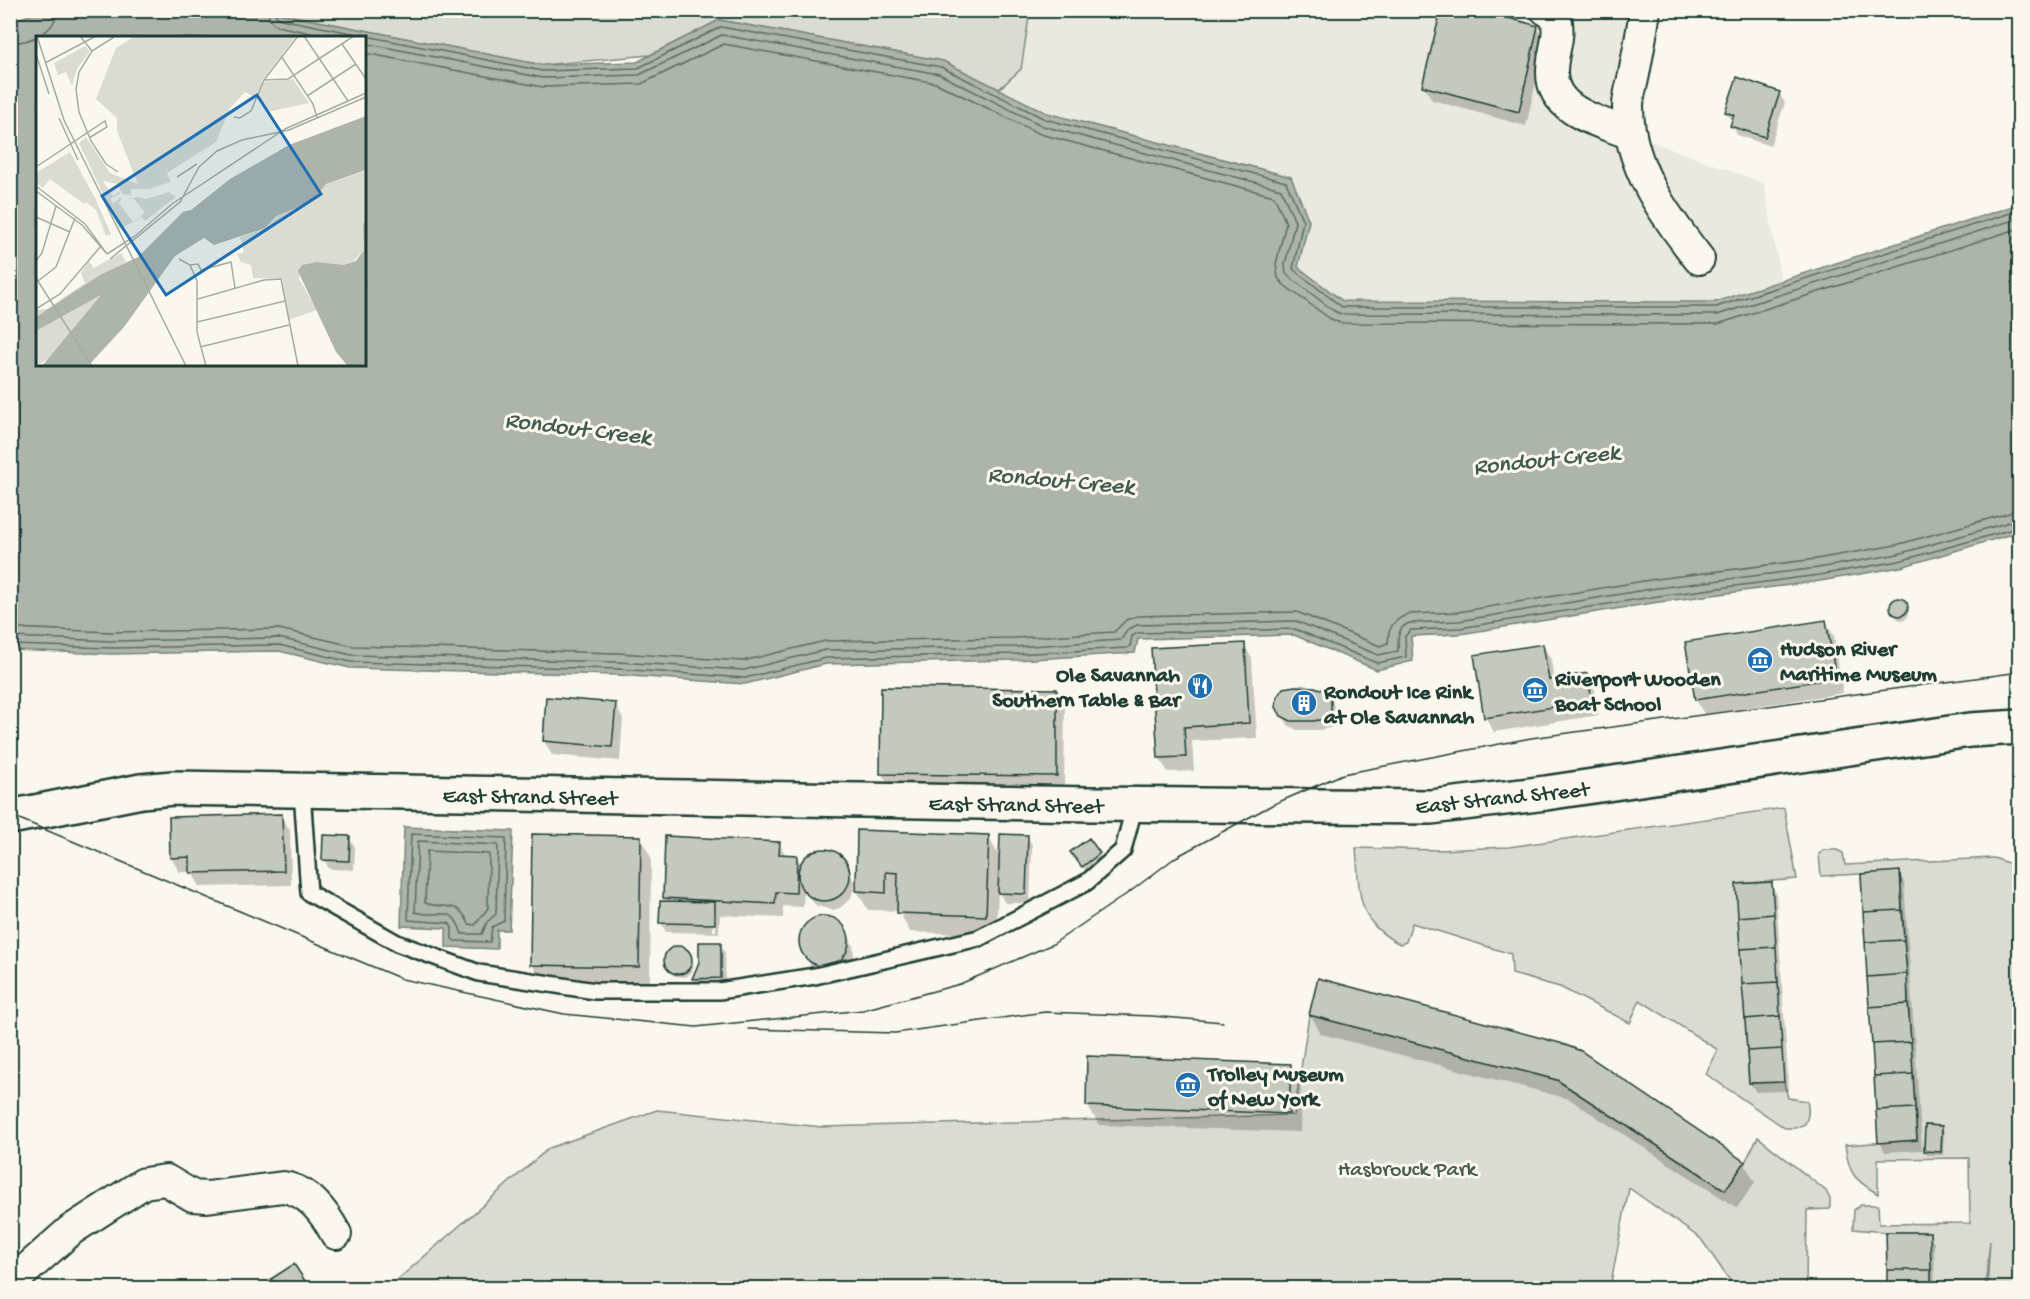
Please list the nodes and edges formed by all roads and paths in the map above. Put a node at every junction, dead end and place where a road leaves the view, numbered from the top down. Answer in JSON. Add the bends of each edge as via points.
{"nodes":[{"id":1,"x":1546,"y":10,"type":"edge"},
{"id":2,"x":1644,"y":10,"type":"edge"},
{"id":3,"x":1630,"y":134,"type":"junction"},
{"id":4,"x":1699,"y":259,"type":"dead end"},
{"id":5,"x":2019,"y":726,"type":"edge"},
{"id":6,"x":302,"y":791,"type":"junction"},
{"id":7,"x":1135,"y":804,"type":"junction"},
{"id":8,"x":10,"y":817,"type":"edge"},
{"id":9,"x":336,"y":1234,"type":"dead end"},
{"id":10,"x":10,"y":1284,"type":"edge"}],
"edges":[{"from":1,"to":3,"type":"street","via":[[1557,16],[1559,30],[1552,72],[1556,93],[1583,115]]},
{"from":2,"to":3,"type":"street","via":[[1628,105]]},
{"from":3,"to":4,"type":"street","via":[[1652,193]]},
{"from":5,"to":7,"type":"street","name":"East Strand Street","via":[[1431,807]]},
{"from":6,"to":7,"type":"street","name":"East Strand Street"},
{"from":6,"to":7,"type":"lane","via":[[309,893],[397,943],[479,973],[595,991],[719,992],[815,976],[979,938],[1087,882],[1123,850]]},
{"from":6,"to":8,"type":"street","name":"East Strand Street","via":[[173,788]]},
{"from":9,"to":10,"type":"street","via":[[312,1199],[294,1189],[207,1197],[194,1196],[166,1180],[144,1183],[71,1230]]}]}
